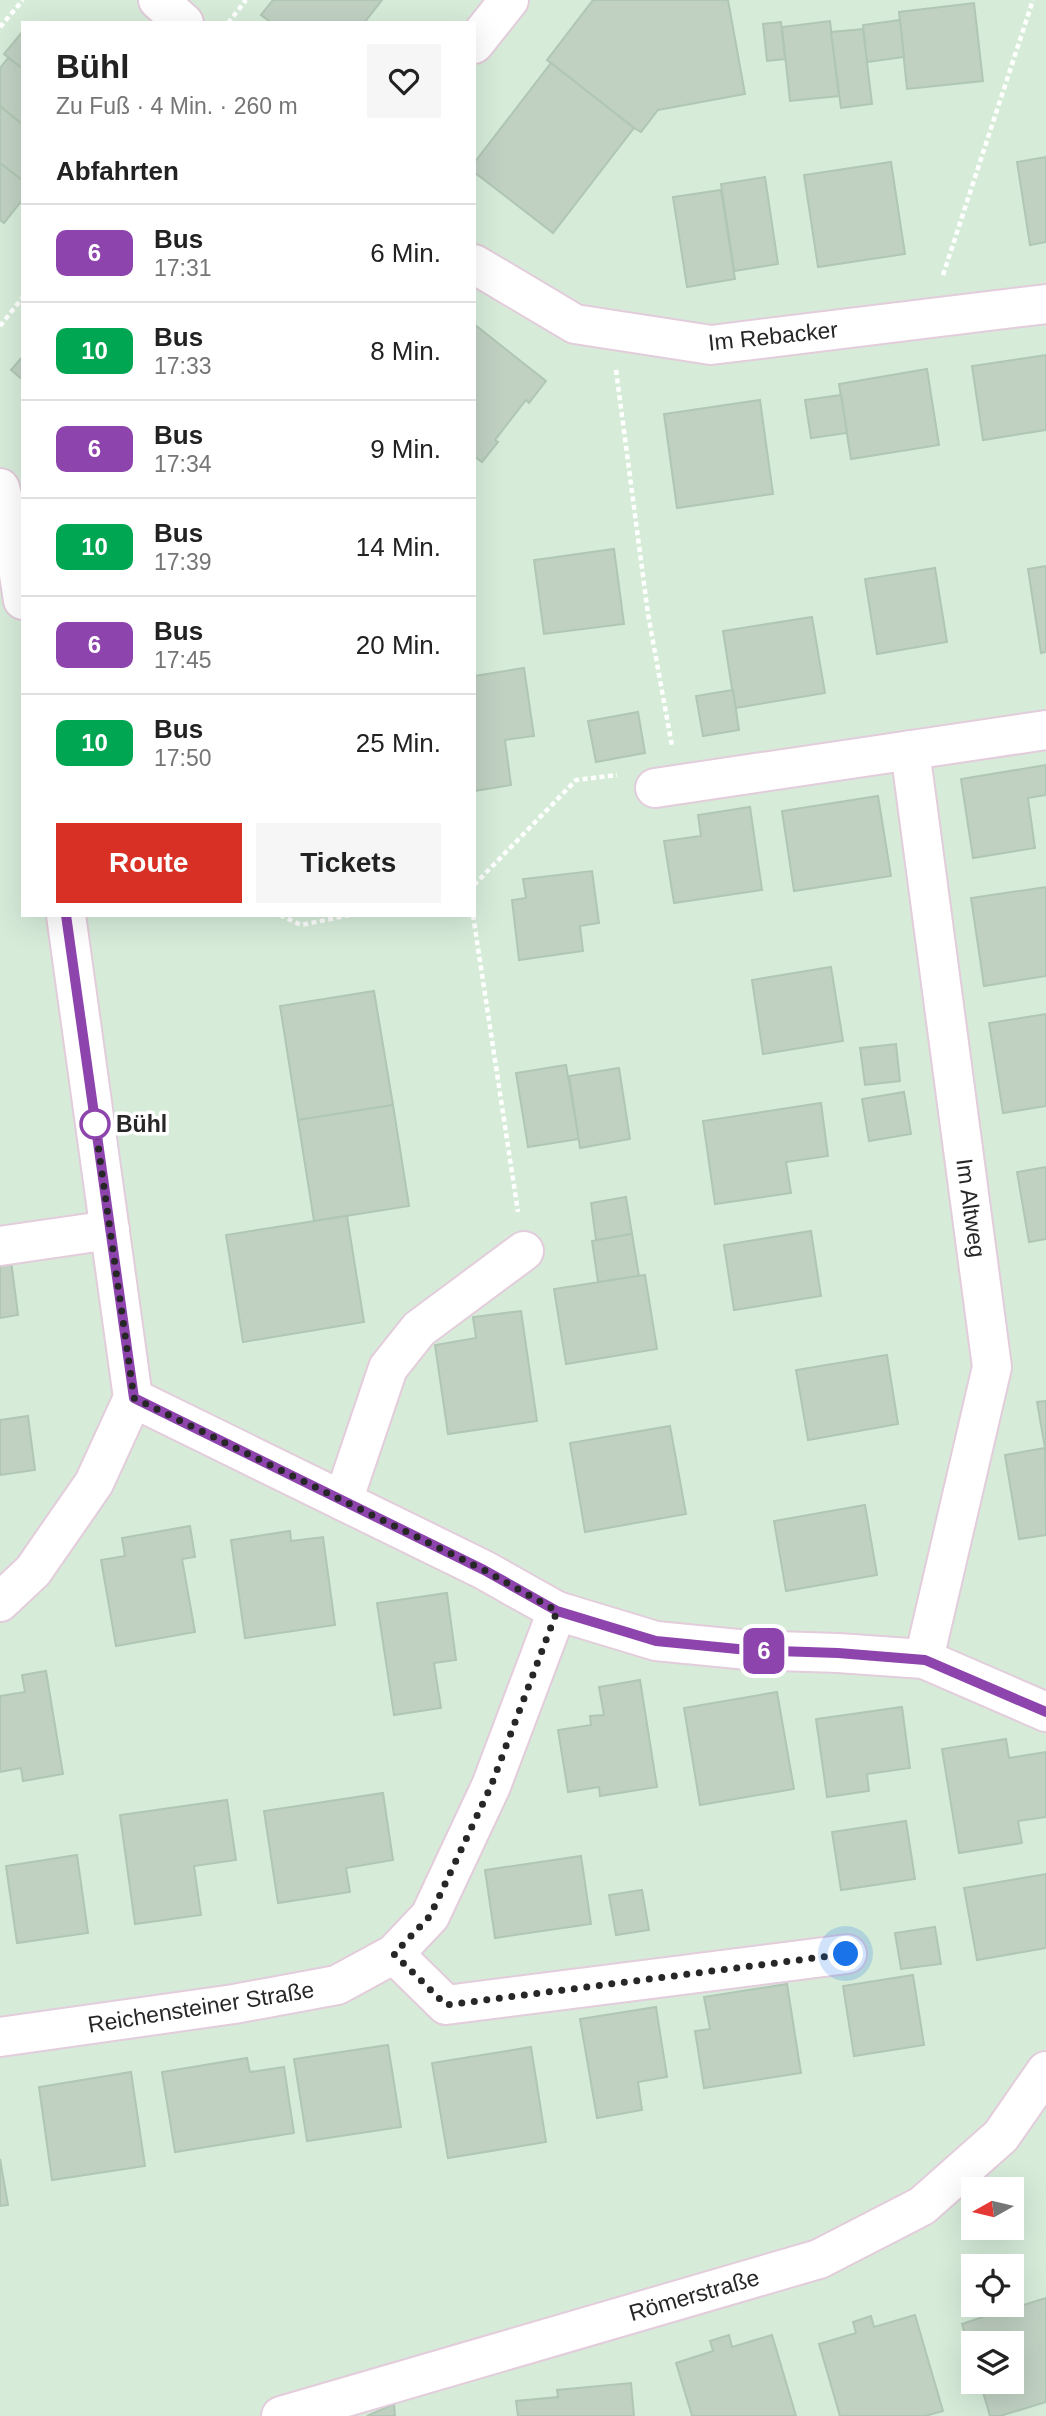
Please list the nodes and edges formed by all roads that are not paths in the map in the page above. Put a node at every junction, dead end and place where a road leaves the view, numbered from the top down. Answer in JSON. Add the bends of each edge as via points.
{"nodes":[{"id":1,"x":158,"y":0,"type":"edge"},
{"id":2,"x":509,"y":0,"type":"edge"},
{"id":3,"x":182,"y":21,"type":"edge"},
{"id":4,"x":476,"y":41,"type":"edge"},
{"id":5,"x":476,"y":265,"type":"edge"},
{"id":6,"x":1046,"y":304,"type":"edge"},
{"id":7,"x":0,"y":488,"type":"edge"},
{"id":8,"x":21,"y":587,"type":"edge"},
{"id":9,"x":1046,"y":730,"type":"edge"},
{"id":10,"x":911,"y":751,"type":"junction"},
{"id":11,"x":667,"y":786,"type":"road end"},
{"id":12,"x":66,"y":917,"type":"edge"},
{"id":13,"x":110,"y":1230,"type":"junction"},
{"id":14,"x":0,"y":1246,"type":"edge"},
{"id":15,"x":524,"y":1251,"type":"road end"},
{"id":16,"x":134,"y":1398,"type":"junction"},
{"id":17,"x":343,"y":1501,"type":"junction"},
{"id":18,"x":0,"y":1602,"type":"edge"},
{"id":19,"x":557,"y":1611,"type":"junction"},
{"id":20,"x":925,"y":1660,"type":"junction"},
{"id":21,"x":1046,"y":1712,"type":"edge"},
{"id":22,"x":394,"y":1954,"type":"junction"},
{"id":23,"x":846,"y":1954,"type":"dead end"},
{"id":24,"x":0,"y":2037,"type":"edge"},
{"id":25,"x":1046,"y":2071,"type":"edge"},
{"id":26,"x":281,"y":2416,"type":"edge"}],
"edges":[{"from":1,"to":3,"type":"street"},
{"from":2,"to":4,"type":"street"},
{"from":5,"to":6,"type":"street","name":"Im Rebacker","via":[[575,324],[711,345]]},
{"from":7,"to":8,"type":"street"},
{"from":9,"to":10,"type":"street"},
{"from":10,"to":11,"type":"street"},
{"from":10,"to":20,"type":"street","name":"Im Altweg","via":[[992,1367]]},
{"from":12,"to":13,"type":"street"},
{"from":13,"to":14,"type":"street"},
{"from":13,"to":16,"type":"street"},
{"from":15,"to":17,"type":"street","via":[[419,1329],[388,1368]]},
{"from":16,"to":17,"type":"street"},
{"from":16,"to":18,"type":"street","via":[[94,1483],[33,1571]]},
{"from":17,"to":19,"type":"street"},
{"from":19,"to":20,"type":"street","via":[[656,1641]]},
{"from":19,"to":22,"type":"street","name":"Reichensteiner Straße","via":[[491,1786],[430,1916]]},
{"from":20,"to":21,"type":"street"},
{"from":22,"to":23,"type":"street","via":[[446,2005]]},
{"from":22,"to":24,"type":"street","name":"Reichensteiner Straße","via":[[337,1985]]},
{"from":25,"to":26,"type":"street","name":"Römerstraße","via":[[1001,2136],[922,2206],[819,2259]]}]}
